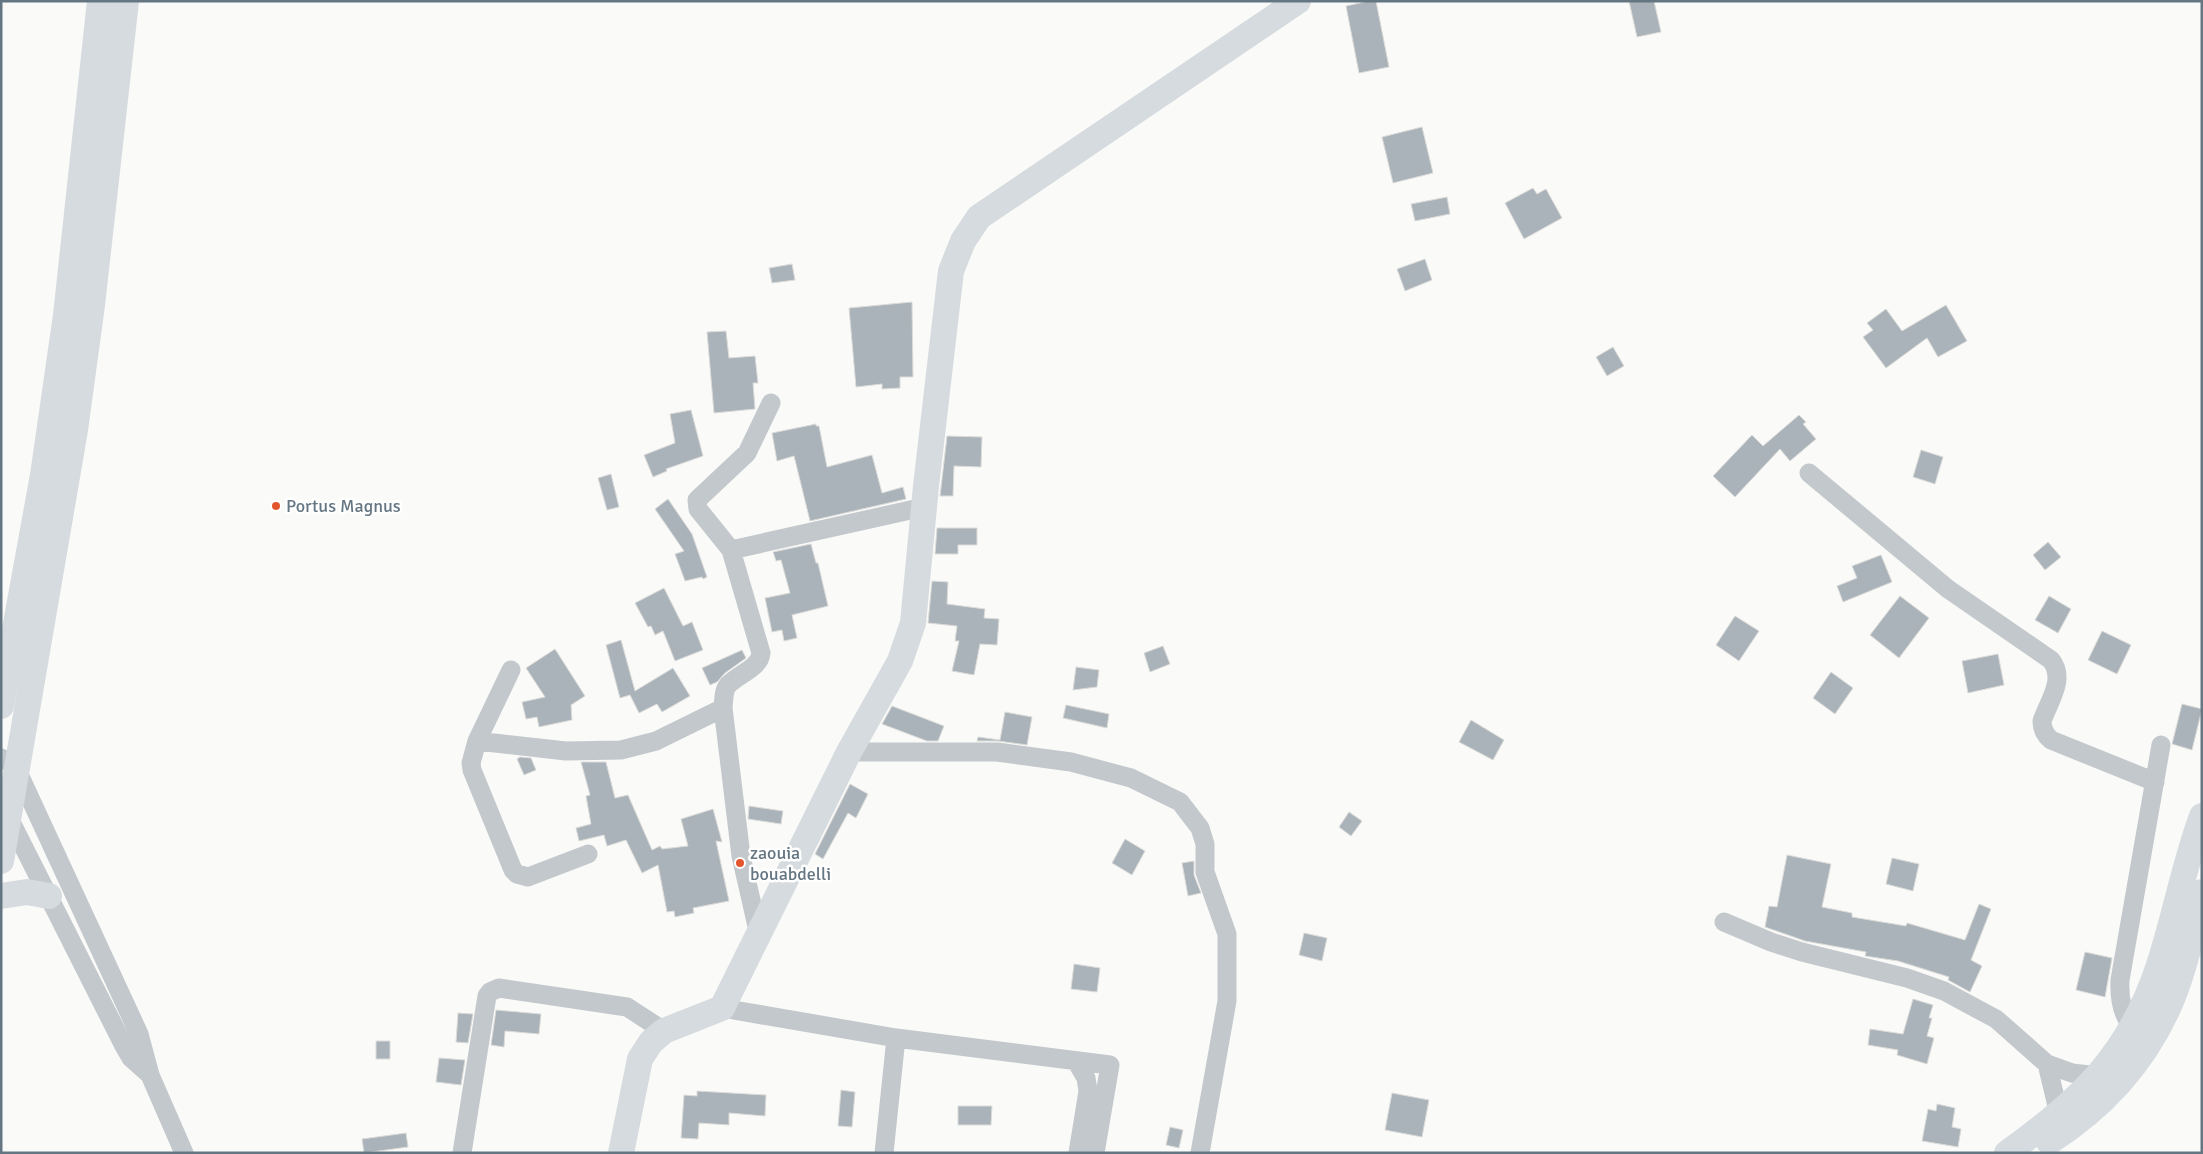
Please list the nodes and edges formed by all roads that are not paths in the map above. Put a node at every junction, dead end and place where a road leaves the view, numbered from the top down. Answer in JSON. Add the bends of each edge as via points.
{"nodes":[{"id":1,"x":100,"y":1,"type":"edge"},
{"id":2,"x":126,"y":1,"type":"edge"},
{"id":3,"x":1298,"y":1,"type":"edge"},
{"id":4,"x":771,"y":403,"type":"dead end"},
{"id":5,"x":1809,"y":473,"type":"dead end"},
{"id":6,"x":924,"y":507,"type":"junction"},
{"id":7,"x":731,"y":550,"type":"junction"},
{"id":8,"x":510,"y":670,"type":"dead end"},
{"id":9,"x":1,"y":706,"type":"edge"},
{"id":10,"x":723,"y":708,"type":"junction"},
{"id":11,"x":477,"y":740,"type":"junction"},
{"id":12,"x":2161,"y":745,"type":"dead end"},
{"id":13,"x":849,"y":752,"type":"junction"},
{"id":14,"x":9,"y":764,"type":"edge"},
{"id":15,"x":2155,"y":782,"type":"junction"},
{"id":16,"x":5,"y":811,"type":"edge"},
{"id":17,"x":2202,"y":816,"type":"edge"},
{"id":18,"x":588,"y":854,"type":"dead end"},
{"id":19,"x":1,"y":861,"type":"edge"},
{"id":20,"x":60,"y":890,"type":"junction"},
{"id":21,"x":2202,"y":892,"type":"edge"},
{"id":22,"x":1,"y":896,"type":"edge"},
{"id":23,"x":1724,"y":922,"type":"dead end"},
{"id":24,"x":758,"y":935,"type":"junction"},
{"id":25,"x":112,"y":975,"type":"junction"},
{"id":26,"x":94,"y":986,"type":"junction"},
{"id":27,"x":722,"y":1008,"type":"junction"},
{"id":28,"x":664,"y":1031,"type":"junction"},
{"id":29,"x":2141,"y":1034,"type":"junction"},
{"id":30,"x":896,"y":1038,"type":"junction"},
{"id":31,"x":1076,"y":1061,"type":"junction"},
{"id":32,"x":2047,"y":1064,"type":"junction"},
{"id":33,"x":150,"y":1075,"type":"junction"},
{"id":34,"x":2098,"y":1076,"type":"junction"},
{"id":35,"x":2059,"y":1114,"type":"junction"},
{"id":36,"x":184,"y":1153,"type":"edge"},
{"id":37,"x":462,"y":1153,"type":"edge"},
{"id":38,"x":621,"y":1153,"type":"edge"},
{"id":39,"x":884,"y":1153,"type":"edge"},
{"id":40,"x":1078,"y":1153,"type":"edge"},
{"id":41,"x":1096,"y":1153,"type":"edge"},
{"id":42,"x":1200,"y":1153,"type":"edge"},
{"id":43,"x":2007,"y":1153,"type":"edge"},
{"id":44,"x":2031,"y":1153,"type":"edge"}],
"edges":[{"from":1,"to":9,"type":"street","via":[[66,316],[43,475]]},
{"from":2,"to":14,"type":"street","via":[[75,430]]},
{"from":3,"to":6,"type":"street","via":[[979,217],[963,241],[951,271]]},
{"from":4,"to":7,"type":"street","via":[[747,453],[697,500],[698,509]]},
{"from":5,"to":15,"type":"street","via":[[1948,589],[2051,660],[2058,678],[2042,726],[2051,740]]},
{"from":6,"to":7,"type":"street"},
{"from":6,"to":13,"type":"street","via":[[913,623],[900,661]]},
{"from":7,"to":10,"type":"street","via":[[761,653],[758,662],[728,685]]},
{"from":8,"to":11,"type":"street"},
{"from":10,"to":11,"type":"street","via":[[656,741],[621,750],[566,751]]},
{"from":10,"to":24,"type":"street","via":[[741,856]]},
{"from":11,"to":18,"type":"street","via":[[472,770],[513,870],[528,877]]},
{"from":12,"to":15,"type":"street"},
{"from":13,"to":24,"type":"street"},
{"from":13,"to":42,"type":"street","via":[[997,752],[1071,762],[1130,778],[1180,802],[1200,828],[1205,844],[1205,872],[1227,934],[1227,1001]]},
{"from":14,"to":16,"type":"street"},
{"from":14,"to":20,"type":"street"},
{"from":15,"to":29,"type":"street","via":[[2120,980],[2120,1000]]},
{"from":16,"to":19,"type":"street"},
{"from":16,"to":20,"type":"street"},
{"from":17,"to":29,"type":"street","via":[[2159,965],[2142,1007]]},
{"from":20,"to":22,"type":"street"},
{"from":20,"to":25,"type":"street"},
{"from":20,"to":26,"type":"street"},
{"from":21,"to":29,"type":"street","via":[[2169,1006]]},
{"from":23,"to":32,"type":"street","via":[[1802,952],[1944,990],[1996,1019]]},
{"from":24,"to":27,"type":"street"},
{"from":25,"to":26,"type":"street"},
{"from":25,"to":33,"type":"street","via":[[139,1034]]},
{"from":26,"to":33,"type":"street","via":[[131,1058]]},
{"from":27,"to":28,"type":"street"},
{"from":27,"to":30,"type":"street"},
{"from":28,"to":37,"type":"street","via":[[627,1007],[499,988],[490,992]]},
{"from":28,"to":38,"type":"street","via":[[651,1042],[640,1059]]},
{"from":29,"to":34,"type":"street"},
{"from":29,"to":44,"type":"street","via":[[2127,1074],[2106,1098],[2069,1129]]},
{"from":30,"to":31,"type":"street"},
{"from":30,"to":39,"type":"street"},
{"from":31,"to":40,"type":"street","via":[[1086,1078],[1088,1091]]},
{"from":31,"to":41,"type":"street","via":[[1110,1065]]},
{"from":32,"to":34,"type":"street","via":[[2072,1073]]},
{"from":32,"to":35,"type":"street"},
{"from":33,"to":36,"type":"street"},
{"from":34,"to":35,"type":"street"},
{"from":35,"to":43,"type":"street"}]}
